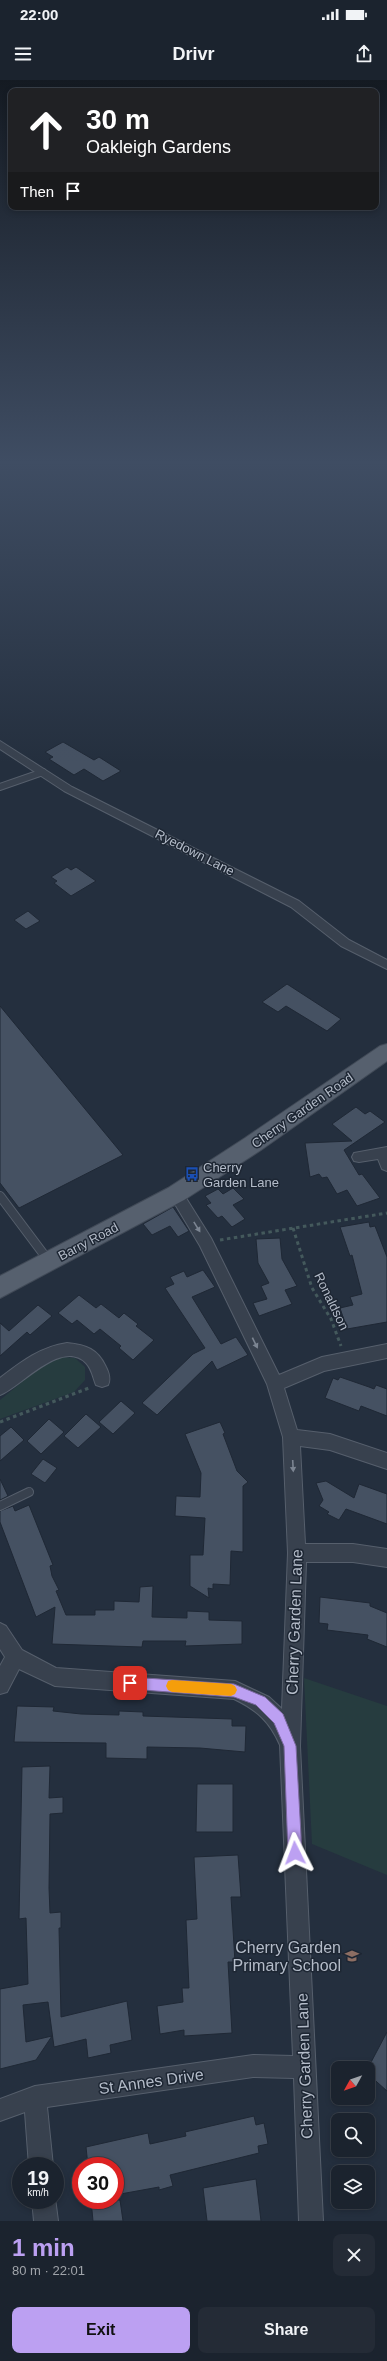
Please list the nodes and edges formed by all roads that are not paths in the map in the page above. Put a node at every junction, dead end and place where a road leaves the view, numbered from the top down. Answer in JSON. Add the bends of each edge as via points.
{"nodes":[{"id":1,"x":0,"y":744,"type":"edge"},
{"id":2,"x":43,"y":772,"type":"junction"},
{"id":3,"x":0,"y":787,"type":"edge"},
{"id":4,"x":387,"y":965,"type":"edge"},
{"id":5,"x":387,"y":1051,"type":"edge"},
{"id":6,"x":385,"y":1156,"type":"edge"},
{"id":7,"x":359,"y":1158,"type":"dead end"},
{"id":8,"x":176,"y":1194,"type":"junction"},
{"id":9,"x":0,"y":1196,"type":"edge"},
{"id":10,"x":49,"y":1262,"type":"junction"},
{"id":11,"x":0,"y":1288,"type":"edge"},
{"id":12,"x":387,"y":1351,"type":"edge"},
{"id":13,"x":102,"y":1380,"type":"road end"},
{"id":14,"x":275,"y":1384,"type":"junction"},
{"id":15,"x":0,"y":1388,"type":"edge"},
{"id":16,"x":291,"y":1437,"type":"junction"},
{"id":17,"x":387,"y":1461,"type":"edge"},
{"id":18,"x":29,"y":1492,"type":"dead end"},
{"id":19,"x":0,"y":1506,"type":"edge"},
{"id":20,"x":297,"y":1553,"type":"junction"},
{"id":21,"x":387,"y":1558,"type":"edge"},
{"id":22,"x":0,"y":1632,"type":"edge"},
{"id":23,"x":15,"y":1657,"type":"junction"},
{"id":24,"x":0,"y":1685,"type":"edge"},
{"id":25,"x":290,"y":1746,"type":"junction"},
{"id":26,"x":305,"y":2067,"type":"junction"},
{"id":27,"x":35,"y":2097,"type":"junction"},
{"id":28,"x":0,"y":2110,"type":"edge"},
{"id":29,"x":40,"y":2157,"type":"edge"},
{"id":30,"x":45,"y":2209,"type":"edge"},
{"id":31,"x":46,"y":2221,"type":"edge"},
{"id":32,"x":311,"y":2221,"type":"edge"}],
"edges":[{"from":1,"to":2,"type":"street","name":"Ryedown Lane"},
{"from":2,"to":3,"type":"lane"},
{"from":2,"to":4,"type":"street","name":"Ryedown Lane","via":[[68,789],[295,904],[345,944]]},
{"from":5,"to":8,"type":"main road","name":"Cherry Garden Road"},
{"from":6,"to":7,"type":"street"},
{"from":8,"to":10,"type":"main road","name":"Barry Road"},
{"from":8,"to":14,"type":"street","name":"Cherry Garden Lane","one_way":true,"via":[[206,1242]]},
{"from":9,"to":10,"type":"lane"},
{"from":10,"to":11,"type":"main road","name":"Barry Road"},
{"from":12,"to":14,"type":"street","via":[[322,1364]]},
{"from":13,"to":15,"type":"street","via":[[99,1367],[88,1353],[65,1349],[42,1356]]},
{"from":14,"to":16,"type":"street","name":"Cherry Garden Lane"},
{"from":16,"to":17,"type":"street","via":[[330,1442]]},
{"from":16,"to":20,"type":"street","name":"Cherry Garden Lane","one_way":true},
{"from":18,"to":19,"type":"lane"},
{"from":20,"to":21,"type":"street","via":[[353,1553]]},
{"from":20,"to":25,"type":"street","name":"Cherry Garden Lane"},
{"from":22,"to":23,"type":"street"},
{"from":23,"to":24,"type":"street"},
{"from":23,"to":25,"type":"street","via":[[55,1677],[234,1690],[260,1701],[279,1719]]},
{"from":25,"to":26,"type":"street","name":"Cherry Garden Lane"},
{"from":26,"to":27,"type":"street","name":"St Annes Drive","via":[[252,2066]]},
{"from":26,"to":32,"type":"street","name":"Cherry Garden Lane"},
{"from":27,"to":28,"type":"street","name":"St Annes Drive"},
{"from":27,"to":29,"type":"street"},
{"from":30,"to":31,"type":"street"}]}
